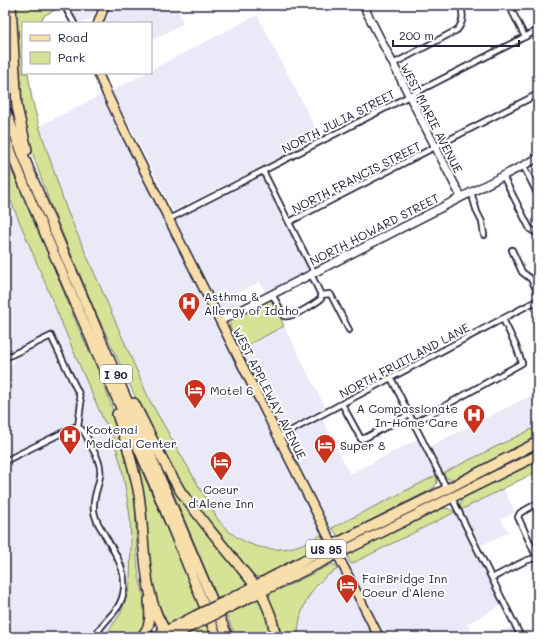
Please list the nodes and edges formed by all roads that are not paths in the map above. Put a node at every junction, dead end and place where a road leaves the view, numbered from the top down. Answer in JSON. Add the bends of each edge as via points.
{"nodes":[{"id":1,"x":11,"y":5,"type":"edge"},
{"id":2,"x":64,"y":5,"type":"edge"},
{"id":3,"x":105,"y":5,"type":"edge"},
{"id":4,"x":363,"y":5,"type":"edge"},
{"id":5,"x":460,"y":5,"type":"edge"},
{"id":6,"x":509,"y":5,"type":"edge"},
{"id":7,"x":73,"y":22,"type":"edge"},
{"id":8,"x":98,"y":22,"type":"edge"},
{"id":9,"x":538,"y":30,"type":"edge"},
{"id":10,"x":525,"y":37,"type":"junction"},
{"id":11,"x":393,"y":64,"type":"junction"},
{"id":12,"x":98,"y":74,"type":"edge"},
{"id":13,"x":538,"y":94,"type":"edge"},
{"id":14,"x":409,"y":96,"type":"junction"},
{"id":15,"x":5,"y":110,"type":"edge"},
{"id":16,"x":5,"y":137,"type":"edge"},
{"id":17,"x":435,"y":148,"type":"junction"},
{"id":18,"x":5,"y":151,"type":"edge"},
{"id":19,"x":538,"y":158,"type":"edge"},
{"id":20,"x":523,"y":165,"type":"junction"},
{"id":21,"x":263,"y":171,"type":"junction"},
{"id":22,"x":503,"y":176,"type":"junction"},
{"id":23,"x":38,"y":192,"type":"junction"},
{"id":24,"x":471,"y":192,"type":"junction"},
{"id":25,"x":538,"y":195,"type":"edge"},
{"id":26,"x":461,"y":197,"type":"junction"},
{"id":27,"x":30,"y":199,"type":"junction"},
{"id":28,"x":169,"y":218,"type":"junction"},
{"id":29,"x":289,"y":222,"type":"junction"},
{"id":30,"x":538,"y":234,"type":"edge"},
{"id":31,"x":484,"y":235,"type":"dead end"},
{"id":32,"x":512,"y":250,"type":"dead end"},
{"id":33,"x":313,"y":273,"type":"junction"},
{"id":34,"x":538,"y":293,"type":"edge"},
{"id":35,"x":272,"y":294,"type":"junction"},
{"id":36,"x":320,"y":295,"type":"junction"},
{"id":37,"x":537,"y":301,"type":"edge"},
{"id":38,"x":538,"y":307,"type":"edge"},
{"id":39,"x":503,"y":319,"type":"junction"},
{"id":40,"x":220,"y":321,"type":"junction"},
{"id":41,"x":349,"y":330,"type":"dead end"},
{"id":42,"x":90,"y":338,"type":"junction"},
{"id":43,"x":105,"y":348,"type":"junction"},
{"id":44,"x":5,"y":358,"type":"edge"},
{"id":45,"x":391,"y":378,"type":"junction"},
{"id":46,"x":342,"y":404,"type":"junction"},
{"id":47,"x":410,"y":414,"type":"junction"},
{"id":48,"x":414,"y":423,"type":"junction"},
{"id":49,"x":78,"y":427,"type":"junction"},
{"id":50,"x":279,"y":437,"type":"junction"},
{"id":51,"x":538,"y":442,"type":"edge"},
{"id":52,"x":538,"y":456,"type":"edge"},
{"id":53,"x":5,"y":460,"type":"edge"},
{"id":54,"x":465,"y":480,"type":"junction"},
{"id":55,"x":447,"y":489,"type":"junction"},
{"id":56,"x":452,"y":498,"type":"junction"},
{"id":57,"x":538,"y":503,"type":"edge"},
{"id":58,"x":436,"y":506,"type":"junction"},
{"id":59,"x":333,"y":545,"type":"junction"},
{"id":60,"x":338,"y":554,"type":"junction"},
{"id":61,"x":538,"y":558,"type":"edge"},
{"id":62,"x":492,"y":578,"type":"junction"},
{"id":63,"x":148,"y":581,"type":"junction"},
{"id":64,"x":259,"y":589,"type":"junction"},
{"id":65,"x":168,"y":635,"type":"edge"},
{"id":66,"x":95,"y":637,"type":"edge"},
{"id":67,"x":141,"y":637,"type":"edge"},
{"id":68,"x":154,"y":637,"type":"edge"},
{"id":69,"x":217,"y":637,"type":"edge"},
{"id":70,"x":228,"y":637,"type":"edge"},
{"id":71,"x":276,"y":637,"type":"edge"},
{"id":72,"x":379,"y":637,"type":"edge"},
{"id":73,"x":521,"y":637,"type":"edge"}],
"edges":[{"from":1,"to":23,"type":"highway","via":[[17,107]]},
{"from":2,"to":7,"type":"street"},
{"from":3,"to":8,"type":"main road"},
{"from":4,"to":11,"type":"street","name":"WEST MARIE AVENUE"},
{"from":5,"to":11,"type":"street","via":[[463,14],[459,28]]},
{"from":6,"to":10,"type":"street"},
{"from":9,"to":10,"type":"street","name":"NORTH JULIA STREET"},
{"from":10,"to":14,"type":"street","name":"NORTH JULIA STREET"},
{"from":11,"to":14,"type":"street","name":"WEST MARIE AVENUE"},
{"from":12,"to":28,"type":"main road","name":"WEST APPLEWAY AVENUE"},
{"from":13,"to":17,"type":"street","name":"NORTH FRANCIS STREET"},
{"from":14,"to":17,"type":"street","name":"WEST MARIE AVENUE"},
{"from":14,"to":21,"type":"street","name":"NORTH JULIA STREET"},
{"from":15,"to":23,"type":"highway","number":"I 90"},
{"from":16,"to":27,"type":"highway","number":"I 90"},
{"from":17,"to":26,"type":"street","name":"WEST MARIE AVENUE"},
{"from":17,"to":29,"type":"street","name":"NORTH FRANCIS STREET"},
{"from":18,"to":27,"type":"highway","number":"I 90"},
{"from":19,"to":20,"type":"street","name":"NORTH HOWARD STREET"},
{"from":20,"to":22,"type":"street","name":"NORTH HOWARD STREET"},
{"from":20,"to":25,"type":"street"},
{"from":21,"to":28,"type":"street","name":"NORTH JULIA STREET"},
{"from":21,"to":29,"type":"street"},
{"from":22,"to":24,"type":"street","name":"NORTH HOWARD STREET"},
{"from":22,"to":30,"type":"street","via":[[530,229]]},
{"from":23,"to":43,"type":"highway","number":"I 90"},
{"from":24,"to":26,"type":"street","name":"NORTH HOWARD STREET"},
{"from":24,"to":31,"type":"street"},
{"from":26,"to":33,"type":"street","name":"NORTH HOWARD STREET"},
{"from":27,"to":42,"type":"highway","number":"I 90"},
{"from":28,"to":40,"type":"main road","name":"WEST APPLEWAY AVENUE"},
{"from":29,"to":33,"type":"street"},
{"from":32,"to":34,"type":"street","via":[[522,272],[531,279]]},
{"from":33,"to":35,"type":"street","name":"NORTH HOWARD STREET"},
{"from":33,"to":36,"type":"street"},
{"from":35,"to":36,"type":"street","via":[[281,312],[288,317],[319,301]]},
{"from":35,"to":40,"type":"street","name":"NORTH HOWARD STREET"},
{"from":36,"to":41,"type":"street","via":[[332,295]]},
{"from":37,"to":38,"type":"street"},
{"from":37,"to":39,"type":"street","name":"NORTH FRUITLAND LANE"},
{"from":39,"to":45,"type":"street","name":"NORTH FRUITLAND LANE"},
{"from":39,"to":48,"type":"street","via":[[522,363]]},
{"from":40,"to":50,"type":"main road","name":"WEST APPLEWAY AVENUE"},
{"from":42,"to":63,"type":"highway","via":[[127,442],[135,475]]},
{"from":42,"to":69,"type":"highway","number":"I 90"},
{"from":43,"to":64,"type":"highway","number":"I 90","via":[[173,480],[201,520]]},
{"from":43,"to":70,"type":"highway","number":"I 90"},
{"from":44,"to":49,"type":"street","via":[[51,336],[79,394],[81,403]]},
{"from":45,"to":46,"type":"street","name":"NORTH FRUITLAND LANE"},
{"from":45,"to":47,"type":"street"},
{"from":46,"to":47,"type":"street","via":[[361,439]]},
{"from":46,"to":50,"type":"street","name":"NORTH FRUITLAND LANE"},
{"from":47,"to":48,"type":"street"},
{"from":48,"to":55,"type":"street"},
{"from":49,"to":53,"type":"street"},
{"from":49,"to":66,"type":"street","via":[[84,431],[99,463],[101,474],[94,511],[124,574],[122,598],[116,612],[101,625]]},
{"from":50,"to":59,"type":"main road","name":"WEST APPLEWAY AVENUE"},
{"from":51,"to":54,"type":"highway","number":"US 95"},
{"from":52,"to":56,"type":"highway","number":"US 95"},
{"from":54,"to":55,"type":"highway","number":"US 95"},
{"from":54,"to":56,"type":"highway","via":[[453,491]]},
{"from":55,"to":58,"type":"highway","via":[[444,498]]},
{"from":55,"to":59,"type":"highway","number":"US 95"},
{"from":56,"to":58,"type":"highway","number":"US 95"},
{"from":56,"to":62,"type":"street"},
{"from":57,"to":61,"type":"street","via":[[520,513],[518,517]]},
{"from":58,"to":60,"type":"highway","number":"US 95"},
{"from":59,"to":60,"type":"main road","name":"WEST APPLEWAY AVENUE"},
{"from":59,"to":64,"type":"highway","number":"US 95"},
{"from":60,"to":64,"type":"highway","number":"US 95"},
{"from":60,"to":72,"type":"main road","name":"WEST APPLEWAY AVENUE"},
{"from":61,"to":62,"type":"street","via":[[525,561]]},
{"from":62,"to":73,"type":"street"},
{"from":63,"to":65,"type":"highway","via":[[155,608]]},
{"from":63,"to":67,"type":"highway","via":[[151,617]]},
{"from":64,"to":65,"type":"highway","number":"US 95","bridge":true},
{"from":64,"to":71,"type":"highway","via":[[271,616]]},
{"from":65,"to":68,"type":"highway","number":"US 95"}]}
